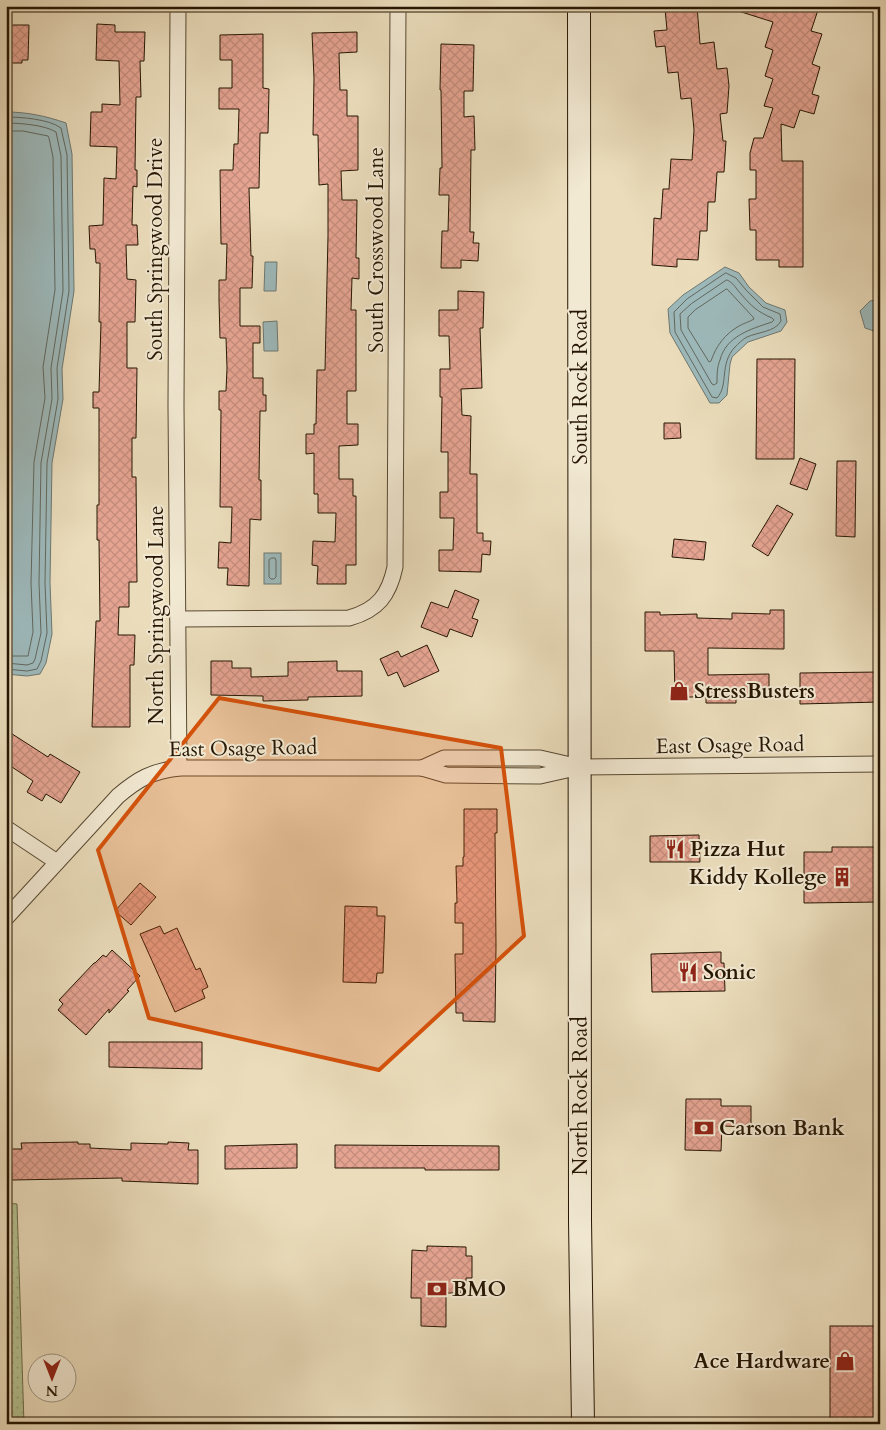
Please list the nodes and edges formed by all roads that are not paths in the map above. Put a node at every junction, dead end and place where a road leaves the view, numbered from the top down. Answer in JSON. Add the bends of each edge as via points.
{"nodes":[{"id":1,"x":178,"y":6,"type":"edge"},
{"id":2,"x":398,"y":6,"type":"edge"},
{"id":3,"x":579,"y":6,"type":"edge"},
{"id":4,"x":177,"y":492,"type":"joint"},
{"id":5,"x":178,"y":619,"type":"junction"},
{"id":6,"x":880,"y":764,"type":"edge"},
{"id":7,"x":580,"y":767,"type":"junction"},
{"id":8,"x":179,"y":768,"type":"junction"},
{"id":9,"x":6,"y":828,"type":"edge"},
{"id":10,"x":57,"y":862,"type":"junction"},
{"id":11,"x":6,"y":918,"type":"edge"},
{"id":12,"x":583,"y":1424,"type":"edge"}],
"edges":[{"from":1,"to":4,"type":"street","name":"South Springwood Drive"},
{"from":2,"to":5,"type":"street","name":"South Crosswood Lane","via":[[396,567],[390,588],[370,610],[349,618]]},
{"from":3,"to":7,"type":"main road","name":"South Rock Road"},
{"from":4,"to":5,"type":"street","name":"North Springwood Lane"},
{"from":5,"to":8,"type":"street","name":"North Springwood Lane"},
{"from":6,"to":7,"type":"street","name":"East Osage Road"},
{"from":7,"to":8,"type":"street","name":"East Osage Road","via":[[540,758],[444,758],[422,768]]},
{"from":7,"to":12,"type":"main road","name":"North Rock Road"},
{"from":8,"to":10,"type":"street","name":"East Osage Road","via":[[163,770],[134,782]]},
{"from":9,"to":10,"type":"street"},
{"from":10,"to":11,"type":"street","name":"East Osage Road"}]}
